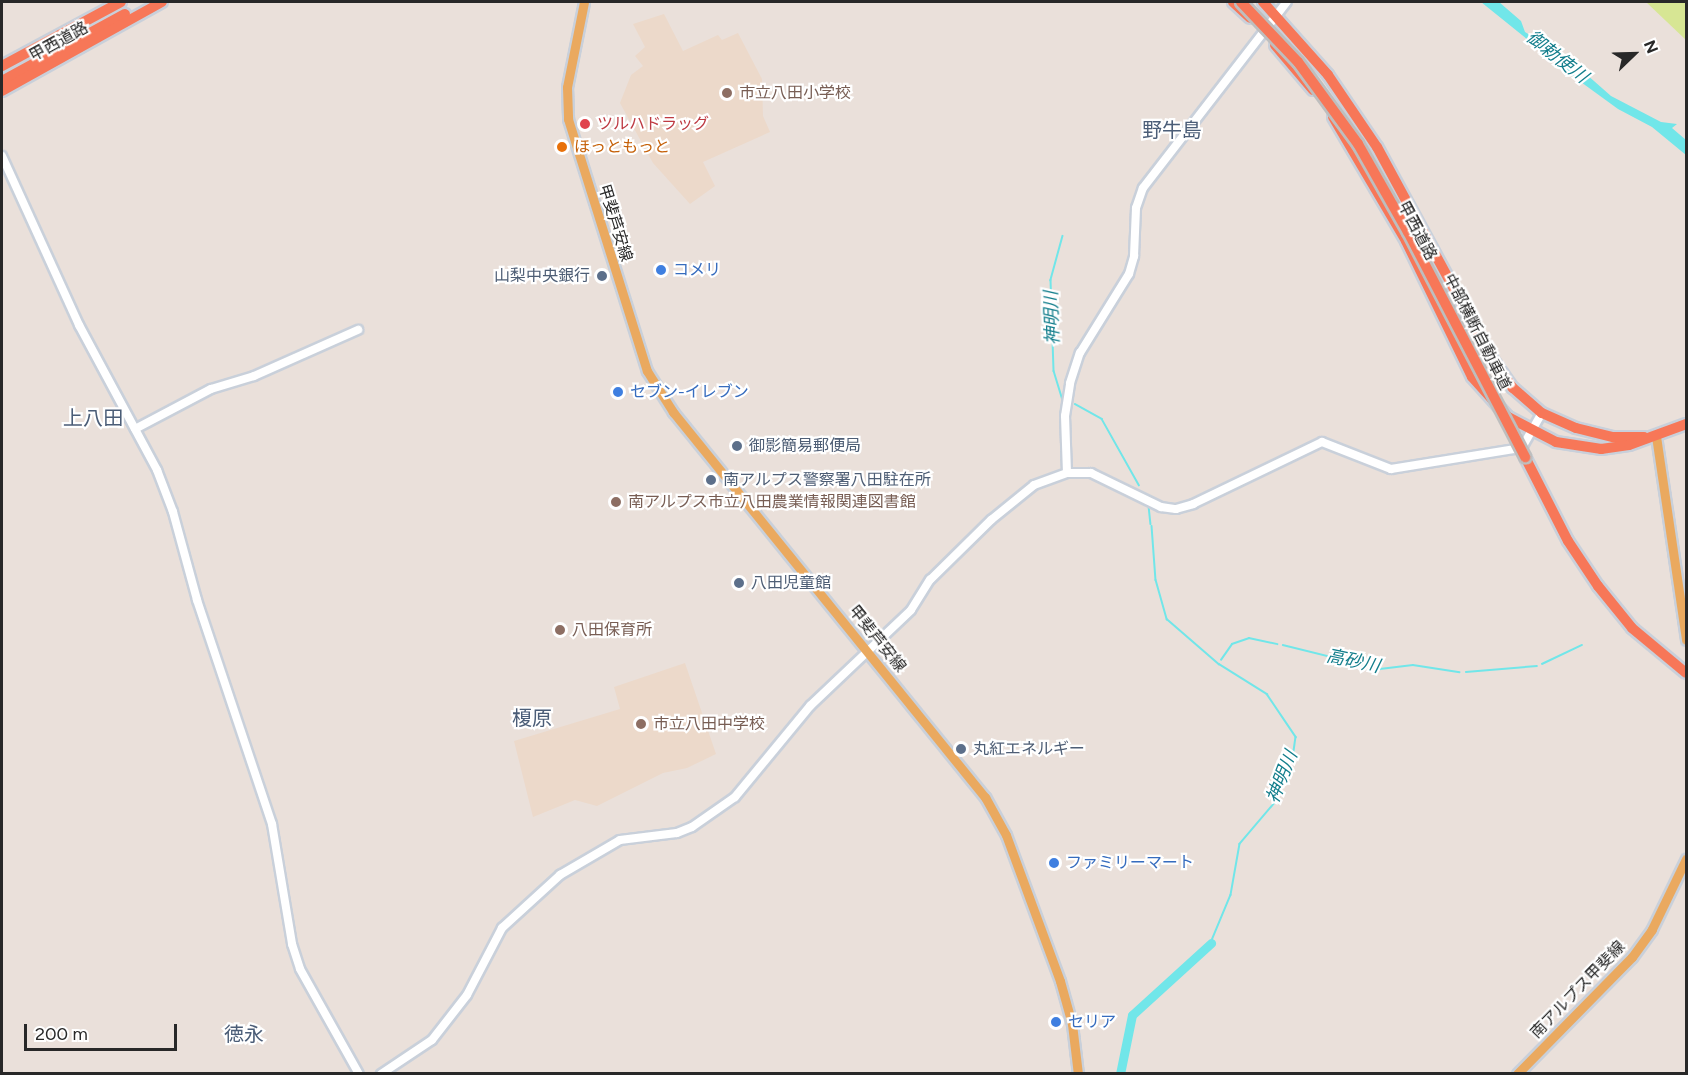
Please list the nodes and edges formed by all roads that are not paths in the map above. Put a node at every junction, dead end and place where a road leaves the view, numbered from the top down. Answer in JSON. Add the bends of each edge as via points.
{"nodes":[{"id":1,"x":121,"y":2,"type":"edge"},
{"id":2,"x":148,"y":2,"type":"edge"},
{"id":3,"x":156,"y":2,"type":"edge"},
{"id":4,"x":162,"y":2,"type":"edge"},
{"id":5,"x":584,"y":2,"type":"edge"},
{"id":6,"x":1233,"y":2,"type":"edge"},
{"id":7,"x":1241,"y":2,"type":"edge"},
{"id":8,"x":1263,"y":2,"type":"edge"},
{"id":9,"x":1287,"y":2,"type":"edge"},
{"id":10,"x":1276,"y":15,"type":"junction"},
{"id":11,"x":1264,"y":32,"type":"junction"},
{"id":12,"x":2,"y":66,"type":"edge"},
{"id":13,"x":2,"y":81,"type":"edge"},
{"id":14,"x":2,"y":86,"type":"edge"},
{"id":15,"x":2,"y":91,"type":"edge"},
{"id":16,"x":2,"y":156,"type":"edge"},
{"id":17,"x":358,"y":330,"type":"dead end"},
{"id":18,"x":1542,"y":413,"type":"junction"},
{"id":19,"x":1686,"y":424,"type":"edge"},
{"id":20,"x":135,"y":429,"type":"junction"},
{"id":21,"x":1531,"y":432,"type":"junction"},
{"id":22,"x":1656,"y":436,"type":"junction"},
{"id":23,"x":1067,"y":473,"type":"junction"},
{"id":24,"x":1686,"y":640,"type":"edge"},
{"id":25,"x":868,"y":651,"type":"junction"},
{"id":26,"x":1686,"y":673,"type":"edge"},
{"id":27,"x":1686,"y":859,"type":"edge"},
{"id":28,"x":359,"y":1074,"type":"edge"},
{"id":29,"x":381,"y":1074,"type":"edge"},
{"id":30,"x":1078,"y":1074,"type":"edge"},
{"id":31,"x":1517,"y":1074,"type":"edge"}],
"edges":[{"from":1,"to":12,"type":"highway","name":"甲西道路"},
{"from":2,"to":13,"type":"highway"},
{"from":3,"to":14,"type":"highway"},
{"from":4,"to":15,"type":"highway","name":"甲西道路"},
{"from":5,"to":25,"type":"main road","name":"甲斐芦安線","via":[[567,87],[568,120],[647,371],[673,412]]},
{"from":6,"to":11,"type":"highway","name":"甲西道路"},
{"from":7,"to":26,"type":"highway","name":"中部横断自動車道","bridge":true,"via":[[1298,62],[1358,144],[1598,586],[1632,628]]},
{"from":8,"to":10,"type":"highway","name":"甲西道路"},
{"from":9,"to":10,"type":"street"},
{"from":10,"to":11,"type":"street"},
{"from":10,"to":18,"type":"highway","name":"甲西道路","via":[[1328,75],[1377,147],[1501,374]]},
{"from":11,"to":21,"type":"highway","name":"甲西道路","via":[[1314,92],[1366,169],[1472,377],[1494,405]]},
{"from":11,"to":23,"type":"street","via":[[1143,188],[1136,208],[1134,256],[1129,274],[1080,353],[1070,383],[1065,416]]},
{"from":16,"to":20,"type":"street","via":[[79,325]]},
{"from":17,"to":20,"type":"street","via":[[254,376],[211,388]]},
{"from":18,"to":21,"type":"street"},
{"from":18,"to":22,"type":"highway","name":"甲西道路","via":[[1594,433]]},
{"from":19,"to":22,"type":"highway","name":"甲西道路"},
{"from":20,"to":28,"type":"street","via":[[173,512],[196,600],[257,774],[272,824],[292,944],[300,969]]},
{"from":21,"to":22,"type":"highway","name":"甲西道路","via":[[1570,446],[1601,448]]},
{"from":21,"to":23,"type":"street","via":[[1515,449],[1401,470],[1377,466],[1331,442],[1322,442],[1193,504],[1168,510],[1099,476]]},
{"from":22,"to":24,"type":"main road"},
{"from":23,"to":25,"type":"street","via":[[1034,485],[992,519],[930,580],[911,610]]},
{"from":25,"to":29,"type":"street","via":[[810,706],[724,806],[677,833],[620,840],[560,875],[501,928],[467,996],[432,1040]]},
{"from":25,"to":30,"type":"main road","name":"甲斐芦安線","via":[[986,797],[998,820],[1069,1008]]},
{"from":27,"to":31,"type":"main road","name":"南アルプス甲斐線","via":[[1652,929],[1632,957]]}]}
